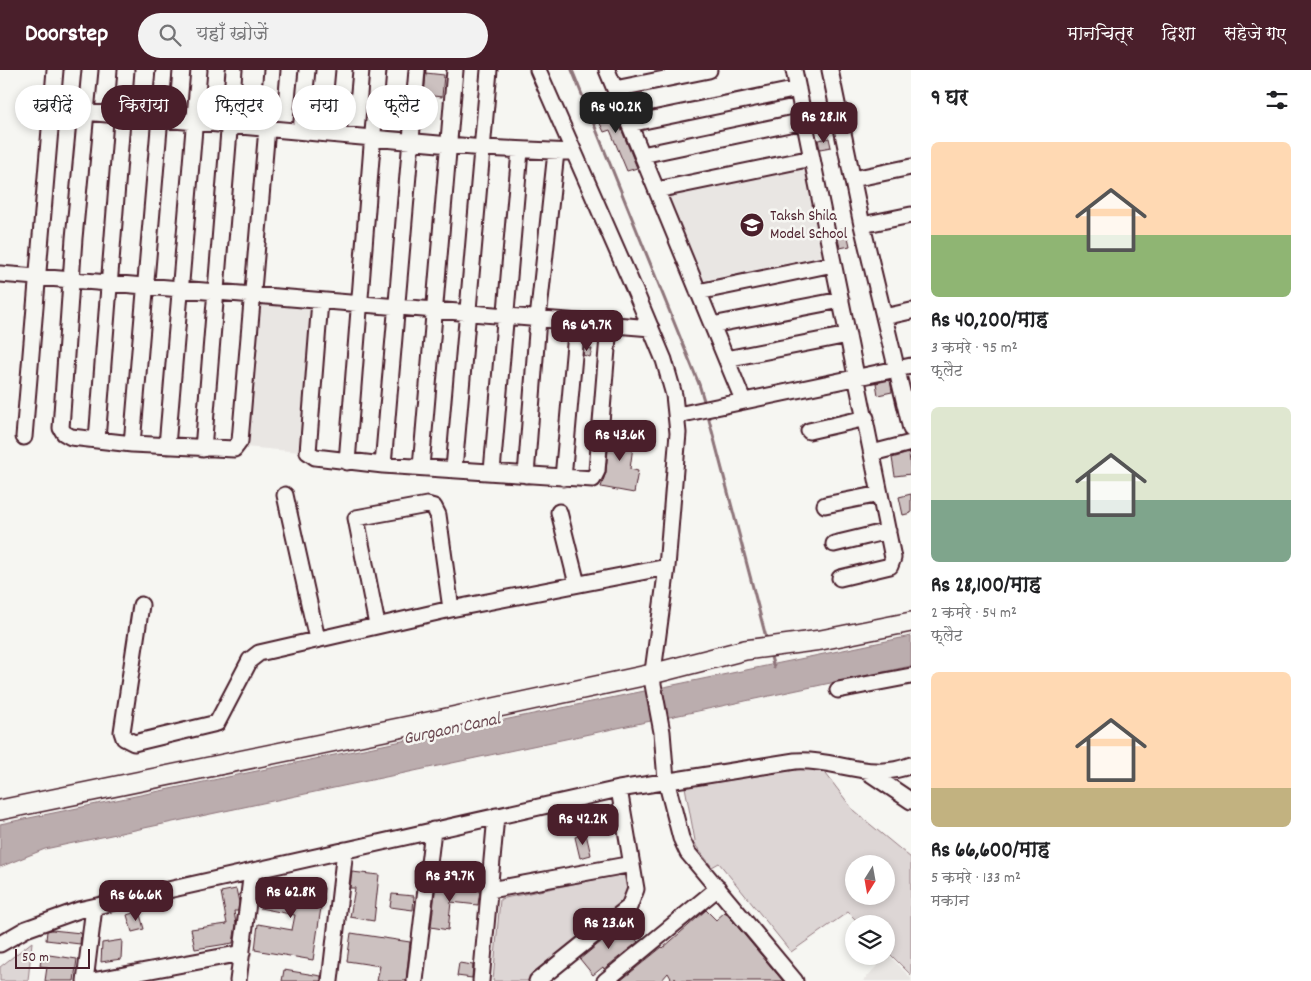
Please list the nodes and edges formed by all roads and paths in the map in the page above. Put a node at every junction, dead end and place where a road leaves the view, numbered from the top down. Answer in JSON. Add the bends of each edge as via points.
{"nodes":[{"id":1,"x":55,"y":70,"type":"edge"},
{"id":2,"x":90,"y":70,"type":"edge"},
{"id":3,"x":126,"y":70,"type":"edge"},
{"id":4,"x":164,"y":70,"type":"edge"},
{"id":5,"x":199,"y":70,"type":"edge"},
{"id":6,"x":234,"y":70,"type":"edge"},
{"id":7,"x":272,"y":70,"type":"edge"},
{"id":8,"x":307,"y":70,"type":"edge"},
{"id":9,"x":344,"y":70,"type":"edge"},
{"id":10,"x":378,"y":70,"type":"edge"},
{"id":11,"x":417,"y":70,"type":"edge"},
{"id":12,"x":455,"y":70,"type":"edge"},
{"id":13,"x":489,"y":70,"type":"edge"},
{"id":14,"x":538,"y":70,"type":"edge"},
{"id":15,"x":607,"y":70,"type":"edge"},
{"id":16,"x":709,"y":70,"type":"edge"},
{"id":17,"x":794,"y":70,"type":"edge"},
{"id":18,"x":830,"y":70,"type":"edge"},
{"id":19,"x":53,"y":85,"type":"edge"},
{"id":20,"x":89,"y":85,"type":"edge"},
{"id":21,"x":125,"y":85,"type":"edge"},
{"id":22,"x":163,"y":85,"type":"edge"},
{"id":23,"x":232,"y":85,"type":"edge"},
{"id":24,"x":271,"y":85,"type":"edge"},
{"id":25,"x":798,"y":89,"type":"junction"},
{"id":26,"x":615,"y":90,"type":"junction"},
{"id":27,"x":187,"y":121,"type":"edge"},
{"id":28,"x":195,"y":121,"type":"junction"},
{"id":29,"x":804,"y":121,"type":"junction"},
{"id":30,"x":630,"y":124,"type":"junction"},
{"id":31,"x":282,"y":129,"type":"edge"},
{"id":32,"x":49,"y":130,"type":"edge"},
{"id":33,"x":84,"y":130,"type":"edge"},
{"id":34,"x":121,"y":130,"type":"edge"},
{"id":35,"x":160,"y":130,"type":"edge"},
{"id":36,"x":228,"y":130,"type":"edge"},
{"id":37,"x":267,"y":130,"type":"edge"},
{"id":38,"x":301,"y":131,"type":"junction"},
{"id":39,"x":338,"y":135,"type":"junction"},
{"id":40,"x":373,"y":137,"type":"junction"},
{"id":41,"x":411,"y":140,"type":"junction"},
{"id":42,"x":447,"y":144,"type":"junction"},
{"id":43,"x":482,"y":148,"type":"junction"},
{"id":44,"x":520,"y":151,"type":"junction"},
{"id":45,"x":556,"y":152,"type":"junction"},
{"id":46,"x":573,"y":152,"type":"junction"},
{"id":47,"x":642,"y":155,"type":"junction"},
{"id":48,"x":812,"y":158,"type":"junction"},
{"id":49,"x":911,"y":167,"type":"edge"},
{"id":50,"x":853,"y":179,"type":"junction"},
{"id":51,"x":656,"y":190,"type":"junction"},
{"id":52,"x":911,"y":216,"type":"edge"},
{"id":53,"x":862,"y":225,"type":"junction"},
{"id":54,"x":833,"y":264,"type":"junction"},
{"id":55,"x":0,"y":274,"type":"edge"},
{"id":56,"x":38,"y":277,"type":"junction"},
{"id":57,"x":72,"y":280,"type":"junction"},
{"id":58,"x":110,"y":283,"type":"junction"},
{"id":59,"x":146,"y":286,"type":"junction"},
{"id":60,"x":180,"y":289,"type":"junction"},
{"id":61,"x":216,"y":292,"type":"junction"},
{"id":62,"x":698,"y":292,"type":"junction"},
{"id":63,"x":253,"y":295,"type":"junction"},
{"id":64,"x":841,"y":300,"type":"junction"},
{"id":65,"x":320,"y":301,"type":"junction"},
{"id":66,"x":360,"y":304,"type":"junction"},
{"id":67,"x":395,"y":307,"type":"junction"},
{"id":68,"x":432,"y":310,"type":"junction"},
{"id":69,"x":911,"y":311,"type":"edge"},
{"id":70,"x":468,"y":313,"type":"junction"},
{"id":71,"x":504,"y":316,"type":"junction"},
{"id":72,"x":884,"y":317,"type":"junction"},
{"id":73,"x":538,"y":319,"type":"junction"},
{"id":74,"x":577,"y":322,"type":"junction"},
{"id":75,"x":609,"y":325,"type":"junction"},
{"id":76,"x":712,"y":326,"type":"junction"},
{"id":77,"x":651,"y":328,"type":"junction"},
{"id":78,"x":848,"y":335,"type":"junction"},
{"id":79,"x":726,"y":359,"type":"junction"},
{"id":80,"x":904,"y":368,"type":"edge"},
{"id":81,"x":856,"y":378,"type":"junction"},
{"id":82,"x":743,"y":400,"type":"junction"},
{"id":83,"x":678,"y":415,"type":"junction"},
{"id":84,"x":866,"y":418,"type":"junction"},
{"id":85,"x":911,"y":424,"type":"edge"},
{"id":86,"x":809,"y":431,"type":"dead end"},
{"id":87,"x":24,"y":437,"type":"dead end"},
{"id":88,"x":97,"y":440,"type":"junction"},
{"id":89,"x":911,"y":443,"type":"edge"},
{"id":90,"x":132,"y":444,"type":"junction"},
{"id":91,"x":167,"y":446,"type":"junction"},
{"id":92,"x":204,"y":449,"type":"junction"},
{"id":93,"x":872,"y":453,"type":"junction"},
{"id":94,"x":347,"y":462,"type":"junction"},
{"id":95,"x":383,"y":465,"type":"junction"},
{"id":96,"x":421,"y":467,"type":"junction"},
{"id":97,"x":454,"y":469,"type":"junction"},
{"id":98,"x":492,"y":471,"type":"junction"},
{"id":99,"x":526,"y":475,"type":"junction"},
{"id":100,"x":563,"y":478,"type":"junction"},
{"id":101,"x":880,"y":494,"type":"junction"},
{"id":102,"x":285,"y":496,"type":"dead end"},
{"id":103,"x":825,"y":505,"type":"dead end"},
{"id":104,"x":559,"y":512,"type":"dead end"},
{"id":105,"x":888,"y":531,"type":"junction"},
{"id":106,"x":834,"y":544,"type":"dead end"},
{"id":107,"x":667,"y":567,"type":"junction"},
{"id":108,"x":840,"y":578,"type":"dead end"},
{"id":109,"x":577,"y":584,"type":"junction"},
{"id":110,"x":141,"y":604,"type":"dead end"},
{"id":111,"x":451,"y":609,"type":"junction"},
{"id":112,"x":911,"y":612,"type":"edge"},
{"id":113,"x":911,"y":622,"type":"edge"},
{"id":114,"x":377,"y":625,"type":"junction"},
{"id":115,"x":783,"y":638,"type":"junction"},
{"id":116,"x":317,"y":639,"type":"junction"},
{"id":117,"x":652,"y":674,"type":"junction"},
{"id":118,"x":911,"y":676,"type":"edge"},
{"id":119,"x":838,"y":690,"type":"dead end"},
{"id":120,"x":911,"y":765,"type":"edge"},
{"id":121,"x":868,"y":772,"type":"junction"},
{"id":122,"x":666,"y":780,"type":"junction"},
{"id":123,"x":619,"y":789,"type":"junction"},
{"id":124,"x":0,"y":799,"type":"edge"},
{"id":125,"x":911,"y":801,"type":"edge"},
{"id":126,"x":0,"y":810,"type":"edge"},
{"id":127,"x":496,"y":816,"type":"junction"},
{"id":128,"x":433,"y":830,"type":"junction"},
{"id":129,"x":346,"y":850,"type":"junction"},
{"id":130,"x":632,"y":864,"type":"junction"},
{"id":131,"x":252,"y":871,"type":"junction"},
{"id":132,"x":718,"y":888,"type":"junction"},
{"id":133,"x":490,"y":890,"type":"junction"},
{"id":134,"x":94,"y":907,"type":"junction"},
{"id":135,"x":0,"y":944,"type":"edge"},
{"id":136,"x":242,"y":954,"type":"junction"},
{"id":137,"x":85,"y":981,"type":"edge"},
{"id":138,"x":92,"y":981,"type":"edge"},
{"id":139,"x":238,"y":981,"type":"edge"},
{"id":140,"x":330,"y":981,"type":"edge"},
{"id":141,"x":415,"y":981,"type":"edge"},
{"id":142,"x":481,"y":981,"type":"edge"},
{"id":143,"x":537,"y":981,"type":"edge"},
{"id":144,"x":605,"y":981,"type":"edge"},
{"id":145,"x":795,"y":981,"type":"edge"}],
"edges":[{"from":1,"to":19,"type":"street"},
{"from":2,"to":20,"type":"street"},
{"from":3,"to":21,"type":"street"},
{"from":4,"to":22,"type":"street"},
{"from":5,"to":28,"type":"street"},
{"from":6,"to":23,"type":"street"},
{"from":7,"to":24,"type":"street"},
{"from":8,"to":38,"type":"street"},
{"from":9,"to":39,"type":"street"},
{"from":10,"to":40,"type":"street"},
{"from":11,"to":41,"type":"street"},
{"from":12,"to":42,"type":"street"},
{"from":13,"to":43,"type":"street"},
{"from":14,"to":46,"type":"street"},
{"from":15,"to":26,"type":"street"},
{"from":16,"to":26,"type":"street"},
{"from":17,"to":25,"type":"street"},
{"from":18,"to":50,"type":"street"},
{"from":25,"to":29,"type":"street"},
{"from":25,"to":30,"type":"street"},
{"from":26,"to":30,"type":"street"},
{"from":27,"to":28,"type":"street"},
{"from":28,"to":60,"type":"street"},
{"from":29,"to":47,"type":"street"},
{"from":29,"to":48,"type":"street"},
{"from":30,"to":47,"type":"street"},
{"from":31,"to":38,"type":"street"},
{"from":32,"to":56,"type":"street"},
{"from":33,"to":57,"type":"street"},
{"from":34,"to":58,"type":"street"},
{"from":35,"to":59,"type":"street"},
{"from":36,"to":61,"type":"street"},
{"from":37,"to":63,"type":"street"},
{"from":38,"to":39,"type":"street"},
{"from":39,"to":40,"type":"street"},
{"from":40,"to":41,"type":"street"},
{"from":40,"to":66,"type":"street"},
{"from":41,"to":42,"type":"street"},
{"from":41,"to":67,"type":"street"},
{"from":42,"to":43,"type":"street"},
{"from":42,"to":68,"type":"street"},
{"from":43,"to":44,"type":"street"},
{"from":43,"to":70,"type":"street"},
{"from":44,"to":45,"type":"street"},
{"from":44,"to":71,"type":"street"},
{"from":45,"to":46,"type":"street"},
{"from":45,"to":73,"type":"street"},
{"from":46,"to":77,"type":"street"},
{"from":47,"to":51,"type":"street"},
{"from":48,"to":51,"type":"street"},
{"from":48,"to":54,"type":"street"},
{"from":49,"to":50,"type":"street"},
{"from":50,"to":53,"type":"street"},
{"from":51,"to":62,"type":"street"},
{"from":52,"to":53,"type":"street"},
{"from":53,"to":72,"type":"street"},
{"from":54,"to":62,"type":"street"},
{"from":54,"to":64,"type":"street"},
{"from":55,"to":56,"type":"street"},
{"from":56,"to":57,"type":"street"},
{"from":56,"to":87,"type":"street"},
{"from":57,"to":58,"type":"street"},
{"from":57,"to":88,"type":"street","via":[[61,428],[71,438]]},
{"from":58,"to":59,"type":"street"},
{"from":58,"to":88,"type":"street"},
{"from":59,"to":60,"type":"street"},
{"from":59,"to":90,"type":"street"},
{"from":60,"to":61,"type":"street"},
{"from":60,"to":91,"type":"street"},
{"from":61,"to":63,"type":"street"},
{"from":61,"to":92,"type":"street"},
{"from":62,"to":76,"type":"street"},
{"from":63,"to":65,"type":"street"},
{"from":63,"to":92,"type":"street","via":[[239,445],[234,449]]},
{"from":64,"to":76,"type":"street"},
{"from":64,"to":78,"type":"street"},
{"from":65,"to":66,"type":"street"},
{"from":65,"to":94,"type":"street","via":[[308,452],[315,457]]},
{"from":66,"to":67,"type":"street"},
{"from":66,"to":94,"type":"street"},
{"from":67,"to":68,"type":"street"},
{"from":67,"to":95,"type":"street"},
{"from":68,"to":70,"type":"street"},
{"from":68,"to":96,"type":"street"},
{"from":69,"to":72,"type":"street"},
{"from":70,"to":71,"type":"street"},
{"from":70,"to":97,"type":"street"},
{"from":71,"to":73,"type":"street"},
{"from":71,"to":98,"type":"street"},
{"from":72,"to":80,"type":"street"},
{"from":73,"to":74,"type":"street"},
{"from":73,"to":99,"type":"street"},
{"from":74,"to":75,"type":"street"},
{"from":74,"to":100,"type":"street"},
{"from":75,"to":77,"type":"street"},
{"from":75,"to":100,"type":"street","via":[[597,471],[590,480]]},
{"from":76,"to":79,"type":"street"},
{"from":77,"to":83,"type":"street","via":[[670,378]]},
{"from":78,"to":79,"type":"street"},
{"from":78,"to":81,"type":"street"},
{"from":79,"to":82,"type":"street"},
{"from":80,"to":81,"type":"street"},
{"from":80,"to":85,"type":"street"},
{"from":81,"to":82,"type":"street"},
{"from":81,"to":84,"type":"street"},
{"from":82,"to":83,"type":"street"},
{"from":83,"to":107,"type":"street"},
{"from":84,"to":86,"type":"street"},
{"from":84,"to":93,"type":"street"},
{"from":88,"to":90,"type":"street"},
{"from":89,"to":93,"type":"street"},
{"from":90,"to":91,"type":"street"},
{"from":91,"to":92,"type":"street"},
{"from":93,"to":101,"type":"street"},
{"from":94,"to":95,"type":"street"},
{"from":95,"to":96,"type":"street"},
{"from":96,"to":97,"type":"street"},
{"from":97,"to":98,"type":"street"},
{"from":98,"to":99,"type":"street"},
{"from":99,"to":100,"type":"street"},
{"from":101,"to":103,"type":"street"},
{"from":101,"to":105,"type":"street"},
{"from":102,"to":116,"type":"street"},
{"from":104,"to":109,"type":"street"},
{"from":105,"to":106,"type":"street"},
{"from":105,"to":108,"type":"street","via":[[892,565]]},
{"from":107,"to":109,"type":"street"},
{"from":107,"to":117,"type":"street"},
{"from":109,"to":111,"type":"street"},
{"from":110,"to":116,"type":"street","via":[[122,723],[122,732],[128,742],[157,739],[217,723],[254,655]]},
{"from":111,"to":114,"type":"street"},
{"from":111,"to":114,"type":"street","via":[[438,515],[434,507],[427,505],[356,518]]},
{"from":112,"to":115,"type":"main road"},
{"from":113,"to":115,"type":"main road","via":[[836,638]]},
{"from":114,"to":116,"type":"street"},
{"from":115,"to":117,"type":"main road","via":[[744,645]]},
{"from":117,"to":122,"type":"street"},
{"from":117,"to":124,"type":"main road"},
{"from":117,"to":126,"type":"main road"},
{"from":118,"to":119,"type":"street"},
{"from":120,"to":121,"type":"street","via":[[894,771]]},
{"from":121,"to":122,"type":"street","via":[[802,760]]},
{"from":121,"to":125,"type":"street"},
{"from":122,"to":123,"type":"street"},
{"from":122,"to":132,"type":"street","via":[[688,853]]},
{"from":123,"to":127,"type":"street"},
{"from":123,"to":130,"type":"street"},
{"from":127,"to":128,"type":"street"},
{"from":127,"to":133,"type":"street"},
{"from":128,"to":129,"type":"street"},
{"from":128,"to":141,"type":"street"},
{"from":129,"to":131,"type":"street"},
{"from":129,"to":140,"type":"street"},
{"from":130,"to":133,"type":"street"},
{"from":130,"to":143,"type":"street","via":[[636,889],[628,907]]},
{"from":131,"to":134,"type":"street"},
{"from":131,"to":136,"type":"street"},
{"from":132,"to":144,"type":"street"},
{"from":132,"to":145,"type":"street"},
{"from":133,"to":142,"type":"street"},
{"from":134,"to":135,"type":"street","via":[[26,929]]},
{"from":134,"to":137,"type":"street"},
{"from":136,"to":138,"type":"street"},
{"from":136,"to":139,"type":"street"}]}
